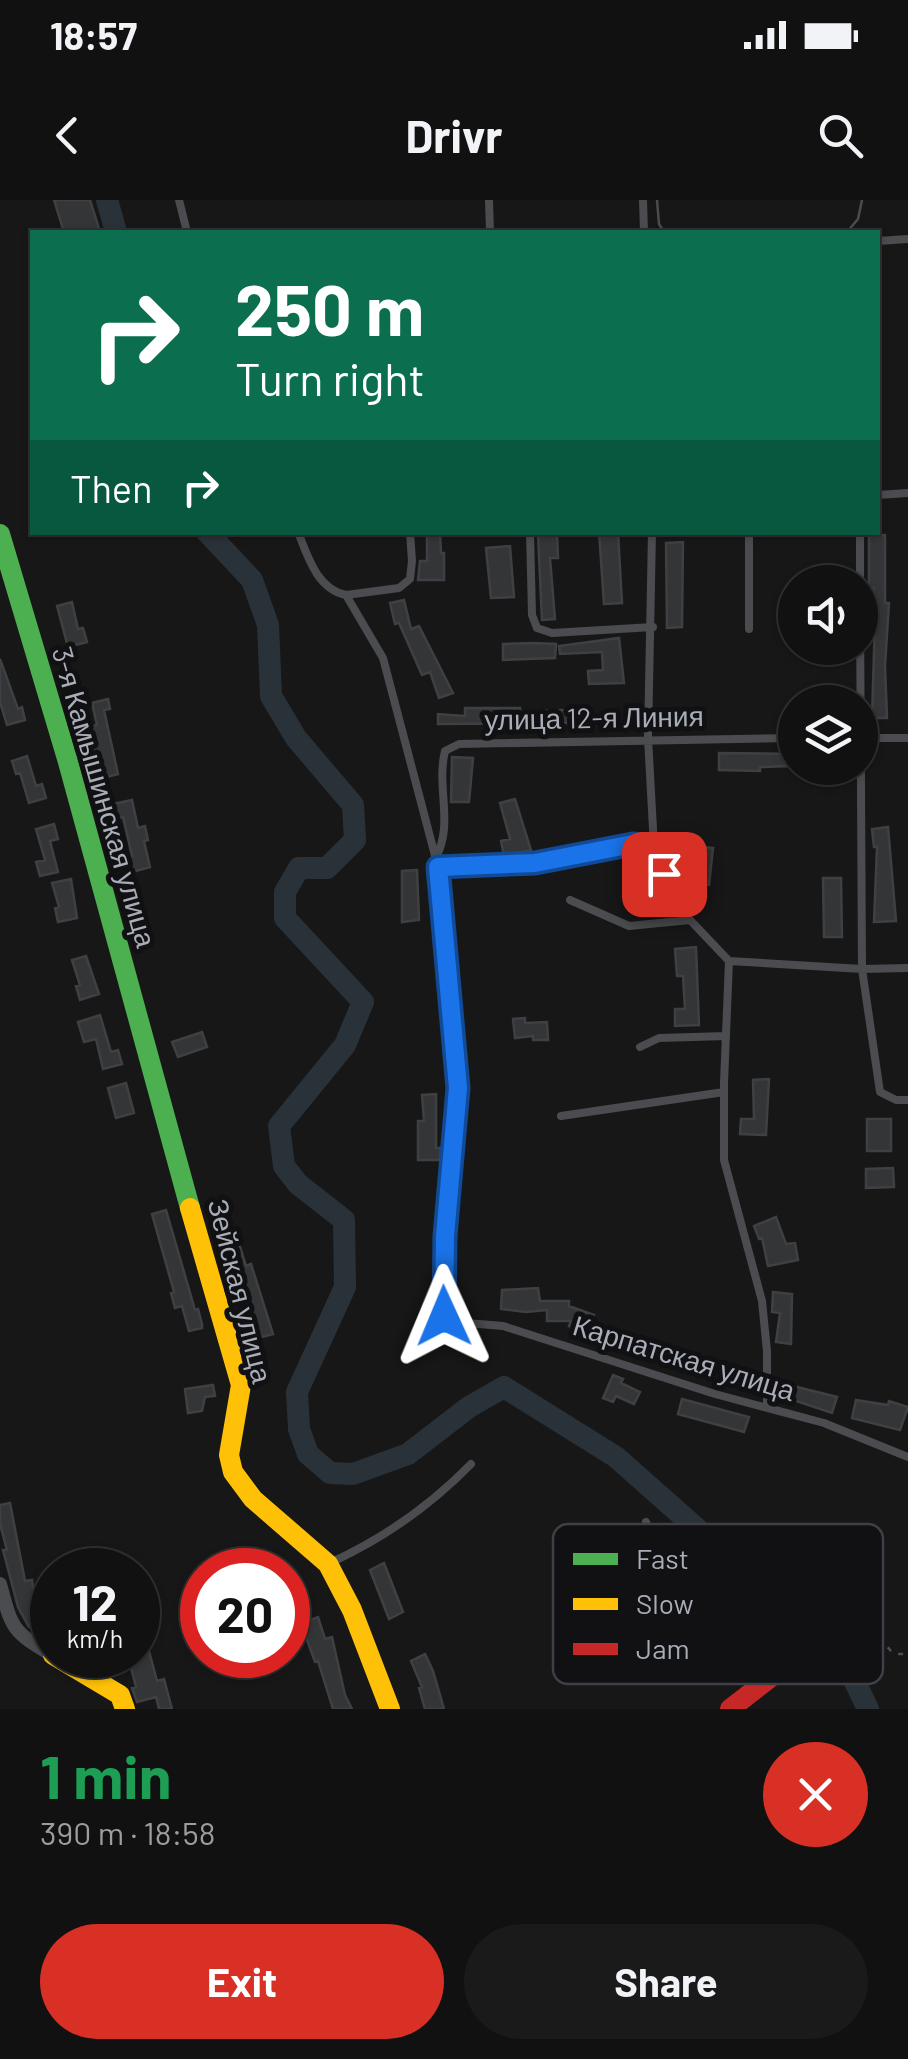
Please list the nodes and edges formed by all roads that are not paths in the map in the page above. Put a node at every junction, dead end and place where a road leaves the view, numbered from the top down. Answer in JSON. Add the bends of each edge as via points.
{"nodes":[{"id":1,"x":179,"y":200,"type":"edge"},
{"id":2,"x":489,"y":200,"type":"edge"},
{"id":3,"x":644,"y":200,"type":"edge"},
{"id":4,"x":186,"y":230,"type":"edge"},
{"id":5,"x":490,"y":230,"type":"edge"},
{"id":6,"x":644,"y":230,"type":"edge"},
{"id":7,"x":908,"y":239,"type":"edge"},
{"id":8,"x":880,"y":241,"type":"edge"},
{"id":9,"x":908,"y":492,"type":"edge"},
{"id":10,"x":880,"y":495,"type":"edge"},
{"id":11,"x":0,"y":534,"type":"edge"},
{"id":12,"x":300,"y":535,"type":"edge"},
{"id":13,"x":410,"y":535,"type":"edge"},
{"id":14,"x":530,"y":535,"type":"edge"},
{"id":15,"x":652,"y":535,"type":"edge"},
{"id":16,"x":749,"y":535,"type":"edge"},
{"id":17,"x":860,"y":535,"type":"edge"},
{"id":18,"x":860,"y":565,"type":"edge"},
{"id":19,"x":346,"y":595,"type":"junction"},
{"id":20,"x":652,"y":626,"type":"junction"},
{"id":21,"x":749,"y":629,"type":"dead end"},
{"id":22,"x":648,"y":738,"type":"junction"},
{"id":23,"x":778,"y":738,"type":"edge"},
{"id":24,"x":878,"y":738,"type":"edge"},
{"id":25,"x":908,"y":738,"type":"edge"},
{"id":26,"x":860,"y":785,"type":"edge"},
{"id":27,"x":654,"y":846,"type":"junction"},
{"id":28,"x":437,"y":862,"type":"junction"},
{"id":29,"x":570,"y":900,"type":"dead end"},
{"id":30,"x":690,"y":920,"type":"junction"},
{"id":31,"x":729,"y":961,"type":"junction"},
{"id":32,"x":908,"y":968,"type":"edge"},
{"id":33,"x":862,"y":969,"type":"junction"},
{"id":34,"x":726,"y":1036,"type":"junction"},
{"id":35,"x":640,"y":1047,"type":"dead end"},
{"id":36,"x":152,"y":1076,"type":"joint"},
{"id":37,"x":724,"y":1092,"type":"junction"},
{"id":38,"x":908,"y":1100,"type":"edge"},
{"id":39,"x":561,"y":1116,"type":"dead end"},
{"id":40,"x":767,"y":1408,"type":"junction"},
{"id":41,"x":908,"y":1458,"type":"edge"},
{"id":42,"x":472,"y":1464,"type":"dead end"},
{"id":43,"x":328,"y":1564,"type":"junction"},
{"id":44,"x":0,"y":1584,"type":"edge"},
{"id":45,"x":30,"y":1642,"type":"edge"},
{"id":46,"x":87,"y":1678,"type":"edge"},
{"id":47,"x":760,"y":1684,"type":"edge"},
{"id":48,"x":123,"y":1702,"type":"edge"},
{"id":49,"x":390,"y":1709,"type":"edge"},
{"id":50,"x":730,"y":1709,"type":"edge"}],
"edges":[{"from":1,"to":4,"type":"lane"},
{"from":2,"to":5,"type":"lane"},
{"from":3,"to":6,"type":"lane"},
{"from":7,"to":8,"type":"lane"},
{"from":9,"to":10,"type":"lane"},
{"from":11,"to":36,"type":"street","name":"3-я Камышинская улица"},
{"from":12,"to":19,"type":"lane","via":[[323,582]]},
{"from":13,"to":19,"type":"lane","via":[[410,579],[398,588]]},
{"from":14,"to":20,"type":"lane","via":[[537,628],[552,633]]},
{"from":15,"to":20,"type":"lane"},
{"from":16,"to":21,"type":"lane"},
{"from":17,"to":18,"type":"lane"},
{"from":19,"to":28,"type":"lane","via":[[383,658]]},
{"from":20,"to":22,"type":"lane"},
{"from":22,"to":23,"type":"lane","name":"улица 12-я Линия"},
{"from":22,"to":27,"type":"lane"},
{"from":22,"to":28,"type":"lane","name":"улица 12-я Линия","via":[[460,744],[445,752],[445,825]]},
{"from":24,"to":25,"type":"lane"},
{"from":26,"to":33,"type":"lane"},
{"from":27,"to":28,"type":"lane","via":[[535,863]]},
{"from":27,"to":30,"type":"lane","via":[[673,902]]},
{"from":28,"to":40,"type":"lane","name":"Карпатская улица","via":[[458,1088],[444,1316],[503,1326]]},
{"from":29,"to":30,"type":"lane","via":[[629,926]]},
{"from":30,"to":31,"type":"lane"},
{"from":31,"to":33,"type":"lane"},
{"from":31,"to":34,"type":"lane"},
{"from":32,"to":33,"type":"lane"},
{"from":33,"to":38,"type":"lane","via":[[880,1092]]},
{"from":34,"to":35,"type":"lane","via":[[659,1038]]},
{"from":34,"to":37,"type":"lane"},
{"from":36,"to":43,"type":"street","name":"Зейская улица","via":[[241,1385],[228,1455],[233,1472]]},
{"from":37,"to":39,"type":"lane"},
{"from":37,"to":40,"type":"lane","via":[[724,1160],[762,1301]]},
{"from":40,"to":41,"type":"lane","name":"Карпатская улица","via":[[824,1422]]},
{"from":42,"to":43,"type":"lane","via":[[377,1541]]},
{"from":43,"to":49,"type":"street","name":"Зейская улица"},
{"from":44,"to":45,"type":"street","via":[[11,1624]]},
{"from":46,"to":48,"type":"street"},
{"from":47,"to":50,"type":"street"}]}
